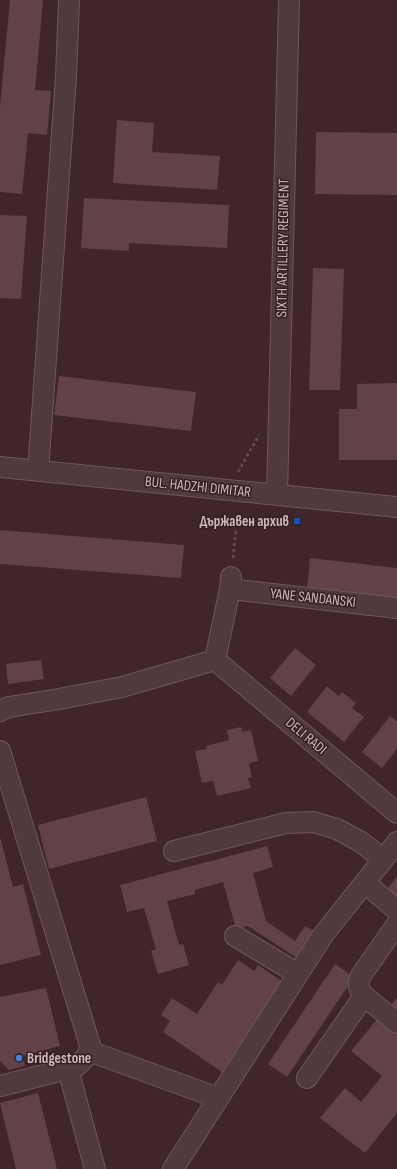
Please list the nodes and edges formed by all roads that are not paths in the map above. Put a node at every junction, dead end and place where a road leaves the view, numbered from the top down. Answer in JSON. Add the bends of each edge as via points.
{"nodes":[{"id":1,"x":69,"y":0,"type":"edge"},
{"id":2,"x":289,"y":0,"type":"edge"},
{"id":3,"x":0,"y":467,"type":"edge"},
{"id":4,"x":38,"y":471,"type":"junction"},
{"id":5,"x":277,"y":495,"type":"junction"},
{"id":6,"x":397,"y":507,"type":"edge"},
{"id":7,"x":397,"y":608,"type":"edge"},
{"id":8,"x":215,"y":660,"type":"junction"},
{"id":9,"x":0,"y":711,"type":"edge"},
{"id":10,"x":0,"y":751,"type":"edge"},
{"id":11,"x":397,"y":813,"type":"edge"},
{"id":12,"x":397,"y":842,"type":"edge"},
{"id":13,"x":174,"y":851,"type":"dead end"},
{"id":14,"x":383,"y":860,"type":"junction"},
{"id":15,"x":365,"y":883,"type":"junction"},
{"id":16,"x":397,"y":910,"type":"edge"},
{"id":17,"x":397,"y":924,"type":"edge"},
{"id":18,"x":235,"y":936,"type":"dead end"},
{"id":19,"x":298,"y":974,"type":"junction"},
{"id":20,"x":364,"y":996,"type":"junction"},
{"id":21,"x":397,"y":1023,"type":"edge"},
{"id":22,"x":89,"y":1051,"type":"junction"},
{"id":23,"x":68,"y":1068,"type":"junction"},
{"id":24,"x":307,"y":1078,"type":"dead end"},
{"id":25,"x":0,"y":1086,"type":"edge"},
{"id":26,"x":218,"y":1098,"type":"junction"},
{"id":27,"x":95,"y":1169,"type":"edge"},
{"id":28,"x":173,"y":1169,"type":"edge"}],
"edges":[{"from":1,"to":4,"type":"street","via":[[66,77]]},
{"from":2,"to":5,"type":"street","name":"SIXTH ARTILLERY REGIMENT"},
{"from":3,"to":4,"type":"street","name":"BUL. HADZHI DIMITAR"},
{"from":4,"to":5,"type":"street","name":"BUL. HADZHI DIMITAR"},
{"from":5,"to":6,"type":"street","name":"BUL. HADZHI DIMITAR"},
{"from":7,"to":8,"type":"street","name":"YANE SANDANSKI","via":[[230,583]]},
{"from":8,"to":9,"type":"street","via":[[122,687],[9,707]]},
{"from":8,"to":11,"type":"street","name":"DELI RADI"},
{"from":10,"to":22,"type":"street","via":[[89,1038]]},
{"from":12,"to":14,"type":"street"},
{"from":13,"to":14,"type":"street","via":[[286,823],[313,822],[337,829],[361,842]]},
{"from":14,"to":15,"type":"street"},
{"from":15,"to":16,"type":"street"},
{"from":15,"to":19,"type":"street","via":[[323,935]]},
{"from":17,"to":20,"type":"street","via":[[359,978],[359,988]]},
{"from":18,"to":19,"type":"street"},
{"from":19,"to":26,"type":"street"},
{"from":20,"to":21,"type":"street"},
{"from":20,"to":24,"type":"street"},
{"from":22,"to":23,"type":"street","via":[[82,1063]]},
{"from":22,"to":26,"type":"street"},
{"from":23,"to":25,"type":"street"},
{"from":23,"to":27,"type":"street"},
{"from":26,"to":28,"type":"street"}]}
